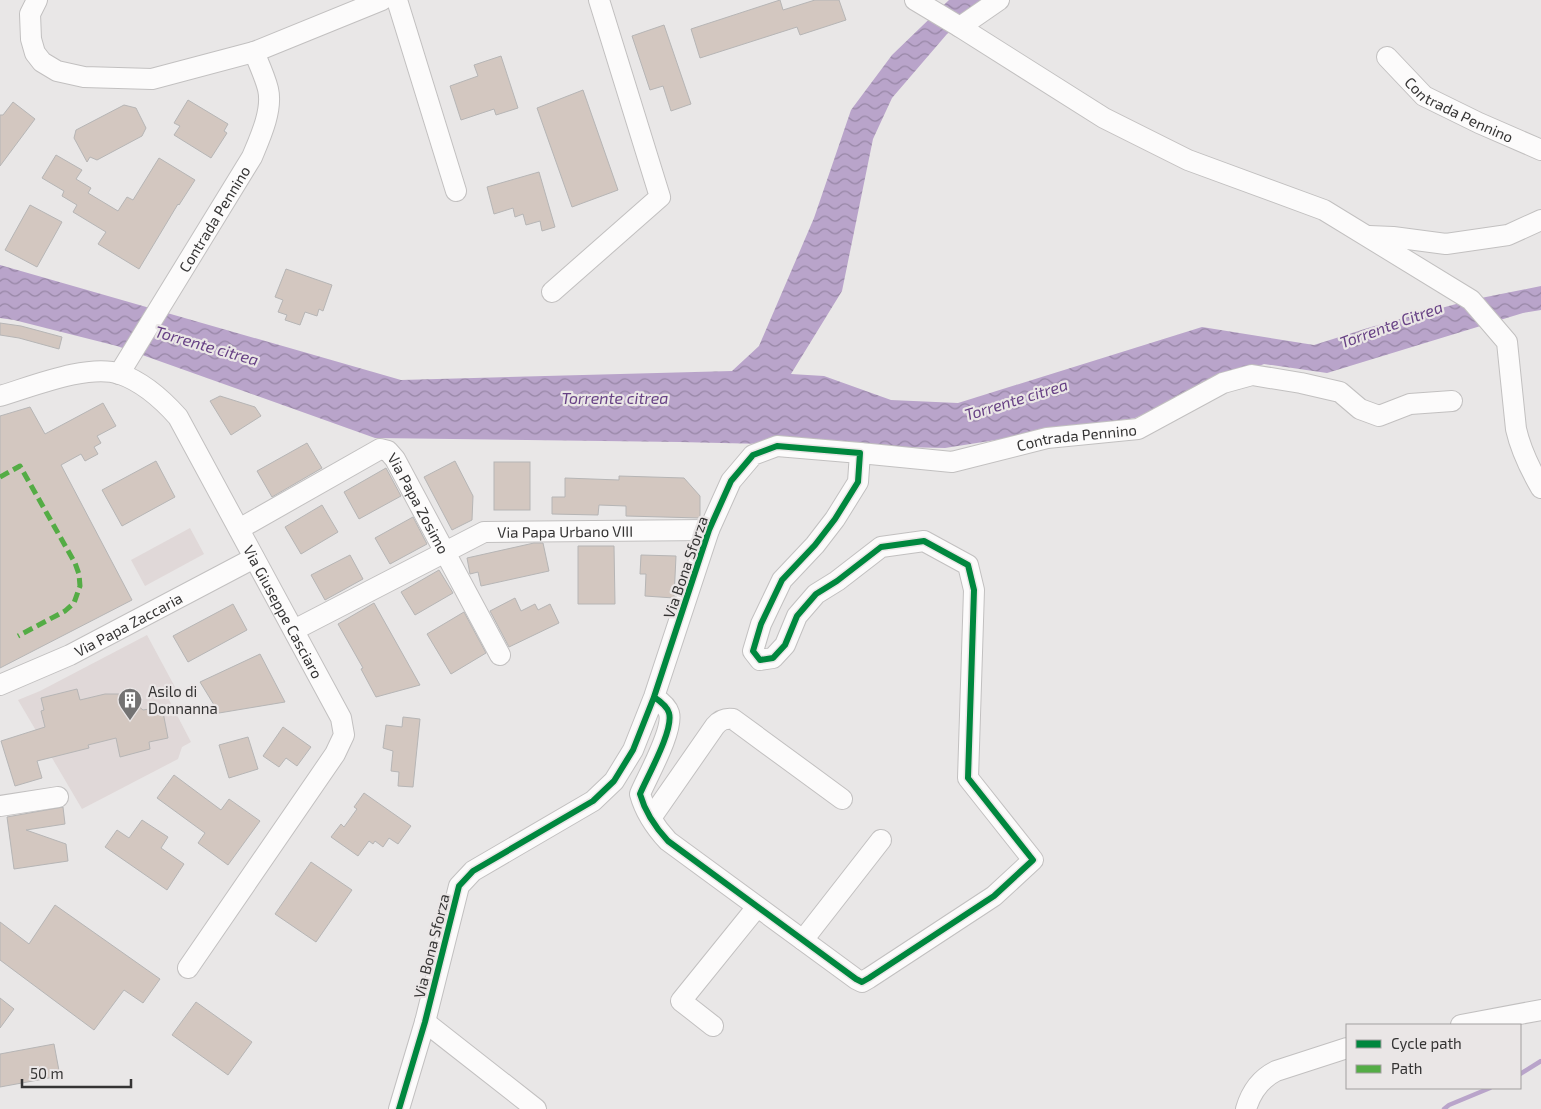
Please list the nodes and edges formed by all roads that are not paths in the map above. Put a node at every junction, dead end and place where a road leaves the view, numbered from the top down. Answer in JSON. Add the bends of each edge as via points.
{"nodes":[{"id":1,"x":37,"y":0,"type":"edge"},
{"id":2,"x":382,"y":0,"type":"edge"},
{"id":3,"x":397,"y":0,"type":"edge"},
{"id":4,"x":599,"y":0,"type":"edge"},
{"id":5,"x":915,"y":0,"type":"edge"},
{"id":6,"x":999,"y":0,"type":"edge"},
{"id":7,"x":960,"y":27,"type":"junction"},
{"id":8,"x":254,"y":52,"type":"junction"},
{"id":9,"x":1388,"y":57,"type":"dead end"},
{"id":10,"x":1541,"y":150,"type":"edge"},
{"id":11,"x":456,"y":191,"type":"dead end"},
{"id":12,"x":1541,"y":220,"type":"edge"},
{"id":13,"x":1365,"y":236,"type":"junction"},
{"id":14,"x":552,"y":292,"type":"dead end"},
{"id":15,"x":119,"y":374,"type":"junction"},
{"id":16,"x":0,"y":396,"type":"edge"},
{"id":17,"x":1452,"y":401,"type":"dead end"},
{"id":18,"x":860,"y":453,"type":"junction"},
{"id":19,"x":1541,"y":488,"type":"edge"},
{"id":20,"x":239,"y":529,"type":"junction"},
{"id":21,"x":709,"y":530,"type":"junction"},
{"id":22,"x":445,"y":551,"type":"junction"},
{"id":23,"x":254,"y":558,"type":"junction"},
{"id":24,"x":294,"y":630,"type":"junction"},
{"id":25,"x":500,"y":655,"type":"dead end"},
{"id":26,"x":0,"y":685,"type":"edge"},
{"id":27,"x":654,"y":696,"type":"junction"},
{"id":28,"x":58,"y":797,"type":"dead end"},
{"id":29,"x":842,"y":799,"type":"dead end"},
{"id":30,"x":0,"y":806,"type":"edge"},
{"id":31,"x":651,"y":818,"type":"junction"},
{"id":32,"x":881,"y":840,"type":"dead end"},
{"id":33,"x":757,"y":907,"type":"junction"},
{"id":34,"x":803,"y":940,"type":"junction"},
{"id":35,"x":188,"y":968,"type":"dead end"},
{"id":36,"x":1541,"y":1010,"type":"edge"},
{"id":37,"x":425,"y":1022,"type":"junction"},
{"id":38,"x":1466,"y":1024,"type":"edge"},
{"id":39,"x":713,"y":1026,"type":"dead end"},
{"id":40,"x":1346,"y":1048,"type":"edge"},
{"id":41,"x":399,"y":1109,"type":"edge"},
{"id":42,"x":536,"y":1109,"type":"edge"},
{"id":43,"x":1246,"y":1109,"type":"edge"}],
"edges":[{"from":1,"to":8,"type":"street","via":[[30,14],[31,39],[42,62],[57,71],[84,77],[152,78]]},
{"from":2,"to":8,"type":"street"},
{"from":3,"to":11,"type":"street"},
{"from":4,"to":14,"type":"street","via":[[660,197]]},
{"from":5,"to":7,"type":"street"},
{"from":6,"to":7,"type":"street"},
{"from":7,"to":13,"type":"street","via":[[1104,118],[1188,160],[1324,210]]},
{"from":8,"to":15,"type":"street","name":"Contrada Pennino","via":[[269,90],[263,133],[252,157]]},
{"from":9,"to":10,"type":"street","name":"Contrada Pennino","via":[[1424,96]]},
{"from":12,"to":13,"type":"street","via":[[1508,235],[1446,244]]},
{"from":13,"to":19,"type":"street","via":[[1471,300],[1507,342],[1519,443]]},
{"from":15,"to":16,"type":"street","name":"Via Giuseppe Casciaro","via":[[93,371]]},
{"from":15,"to":20,"type":"street","name":"Via Giuseppe Casciaro","via":[[162,398],[178,417]]},
{"from":17,"to":18,"type":"street","name":"Contrada Pennino","via":[[1410,404],[1379,416],[1360,409],[1340,392],[1252,375],[1223,383],[1138,429],[1047,438],[952,462]]},
{"from":18,"to":21,"type":"street","name":"Via Bona Sforza","via":[[777,446],[753,455],[731,481]]},
{"from":18,"to":34,"type":"street","via":[[858,482],[835,519],[782,580],[761,624],[753,651],[760,660],[774,658],[785,646],[797,616],[816,594],[881,547],[924,542],[968,565],[974,590],[968,778],[1033,860],[994,896],[862,982]]},
{"from":20,"to":22,"type":"street","name":"Via Papa Zosimo","via":[[380,449],[388,450],[395,459]]},
{"from":20,"to":23,"type":"street","name":"Via Giuseppe Casciaro"},
{"from":21,"to":22,"type":"street","name":"Via Papa Urbano VIII","via":[[484,532]]},
{"from":21,"to":27,"type":"street","name":"Via Bona Sforza"},
{"from":22,"to":24,"type":"street","name":"Via Papa Urbano VIII"},
{"from":22,"to":25,"type":"street","name":"Via Papa Zosimo"},
{"from":23,"to":24,"type":"street","name":"Via Giuseppe Casciaro"},
{"from":23,"to":26,"type":"street","name":"Via Papa Zaccaria","via":[[70,655]]},
{"from":24,"to":35,"type":"street","name":"Via Giuseppe Casciaro","via":[[341,718],[344,735],[335,754]]},
{"from":27,"to":31,"type":"street","via":[[669,712],[670,722],[640,794]]},
{"from":27,"to":37,"type":"street","name":"Via Bona Sforza","via":[[633,750],[614,781],[593,801],[473,871],[459,886]]},
{"from":28,"to":30,"type":"street"},
{"from":29,"to":31,"type":"street","via":[[733,719],[727,718],[718,722]]},
{"from":31,"to":33,"type":"street","via":[[668,841]]},
{"from":32,"to":34,"type":"street"},
{"from":33,"to":34,"type":"street"},
{"from":33,"to":39,"type":"street","via":[[681,1001]]},
{"from":36,"to":38,"type":"street"},
{"from":37,"to":41,"type":"street","name":"Via Bona Sforza"},
{"from":37,"to":42,"type":"street","name":"Via Bona Sforza"},
{"from":40,"to":43,"type":"street","via":[[1266,1076],[1249,1099]]}]}
